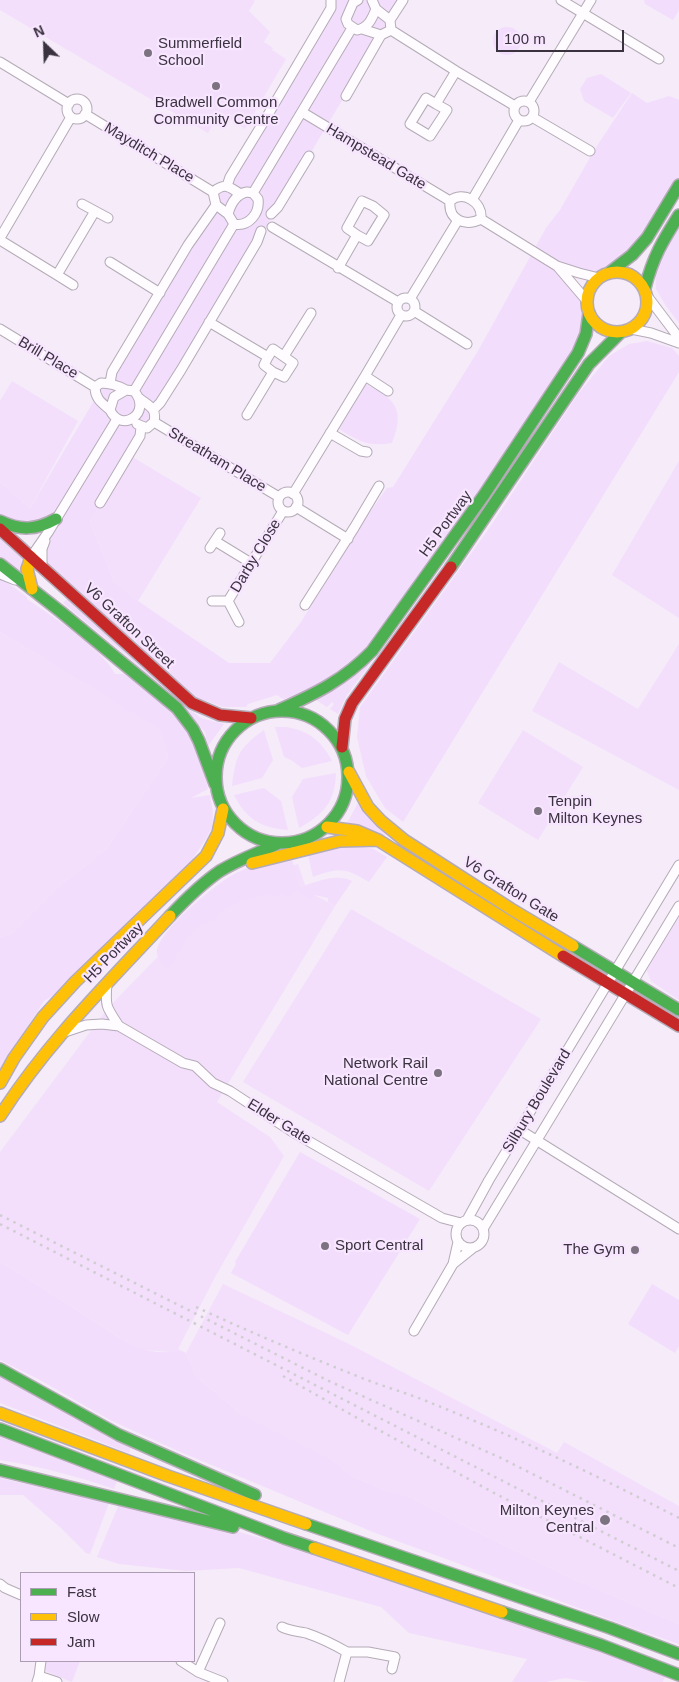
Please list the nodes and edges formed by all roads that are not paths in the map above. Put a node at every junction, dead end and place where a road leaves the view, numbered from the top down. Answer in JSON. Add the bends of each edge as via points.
{"nodes":[{"id":1,"x":358,"y":0,"type":"edge"},
{"id":2,"x":403,"y":0,"type":"edge"},
{"id":3,"x":561,"y":0,"type":"edge"},
{"id":4,"x":591,"y":0,"type":"edge"},
{"id":5,"x":331,"y":4,"type":"edge"},
{"id":6,"x":374,"y":4,"type":"edge"},
{"id":7,"x":583,"y":14,"type":"junction"},
{"id":8,"x":346,"y":19,"type":"junction"},
{"id":9,"x":390,"y":20,"type":"junction"},
{"id":10,"x":352,"y":28,"type":"junction"},
{"id":11,"x":362,"y":29,"type":"junction"},
{"id":12,"x":391,"y":30,"type":"junction"},
{"id":13,"x":381,"y":35,"type":"junction"},
{"id":14,"x":658,"y":59,"type":"dead end"},
{"id":15,"x":0,"y":62,"type":"edge"},
{"id":16,"x":456,"y":71,"type":"junction"},
{"id":17,"x":346,"y":96,"type":"dead end"},
{"id":18,"x":529,"y":102,"type":"junction"},
{"id":19,"x":69,"y":104,"type":"junction"},
{"id":20,"x":436,"y":104,"type":"junction"},
{"id":21,"x":515,"y":106,"type":"junction"},
{"id":22,"x":302,"y":112,"type":"junction"},
{"id":23,"x":86,"y":114,"type":"junction"},
{"id":24,"x":71,"y":117,"type":"junction"},
{"id":25,"x":532,"y":117,"type":"junction"},
{"id":26,"x":519,"y":120,"type":"junction"},
{"id":27,"x":590,"y":151,"type":"dead end"},
{"id":28,"x":309,"y":156,"type":"dead end"},
{"id":29,"x":679,"y":184,"type":"edge"},
{"id":30,"x":227,"y":186,"type":"junction"},
{"id":31,"x":213,"y":192,"type":"junction"},
{"id":32,"x":241,"y":194,"type":"junction"},
{"id":33,"x":253,"y":194,"type":"junction"},
{"id":34,"x":472,"y":200,"type":"junction"},
{"id":35,"x":450,"y":201,"type":"junction"},
{"id":36,"x":258,"y":203,"type":"junction"},
{"id":37,"x":82,"y":204,"type":"dead end"},
{"id":38,"x":216,"y":205,"type":"junction"},
{"id":39,"x":95,"y":211,"type":"junction"},
{"id":40,"x":228,"y":214,"type":"junction"},
{"id":41,"x":271,"y":214,"type":"junction"},
{"id":42,"x":679,"y":215,"type":"edge"},
{"id":43,"x":108,"y":218,"type":"dead end"},
{"id":44,"x":480,"y":219,"type":"junction"},
{"id":45,"x":458,"y":220,"type":"junction"},
{"id":46,"x":234,"y":224,"type":"junction"},
{"id":47,"x":246,"y":224,"type":"junction"},
{"id":48,"x":272,"y":227,"type":"junction"},
{"id":49,"x":261,"y":231,"type":"junction"},
{"id":50,"x":357,"y":235,"type":"junction"},
{"id":51,"x":0,"y":239,"type":"edge"},
{"id":52,"x":110,"y":262,"type":"dead end"},
{"id":53,"x":557,"y":266,"type":"junction"},
{"id":54,"x":338,"y":268,"type":"junction"},
{"id":55,"x":610,"y":272,"type":"junction"},
{"id":56,"x":57,"y":275,"type":"junction"},
{"id":57,"x":599,"y":278,"type":"junction"},
{"id":58,"x":73,"y":285,"type":"dead end"},
{"id":59,"x":160,"y":293,"type":"junction"},
{"id":60,"x":646,"y":293,"type":"junction"},
{"id":61,"x":410,"y":299,"type":"junction"},
{"id":62,"x":398,"y":302,"type":"junction"},
{"id":63,"x":588,"y":307,"type":"junction"},
{"id":64,"x":414,"y":312,"type":"junction"},
{"id":65,"x":310,"y":313,"type":"dead end"},
{"id":66,"x":401,"y":315,"type":"junction"},
{"id":67,"x":209,"y":322,"type":"junction"},
{"id":68,"x":0,"y":329,"type":"edge"},
{"id":69,"x":626,"y":330,"type":"junction"},
{"id":70,"x":679,"y":338,"type":"edge"},
{"id":71,"x":679,"y":343,"type":"edge"},
{"id":72,"x":467,"y":344,"type":"dead end"},
{"id":73,"x":284,"y":356,"type":"junction"},
{"id":74,"x":268,"y":357,"type":"junction"},
{"id":75,"x":273,"y":372,"type":"junction"},
{"id":76,"x":365,"y":376,"type":"junction"},
{"id":77,"x":110,"y":383,"type":"junction"},
{"id":78,"x":96,"y":387,"type":"junction"},
{"id":79,"x":388,"y":391,"type":"dead end"},
{"id":80,"x":133,"y":393,"type":"junction"},
{"id":81,"x":154,"y":409,"type":"junction"},
{"id":82,"x":110,"y":410,"type":"junction"},
{"id":83,"x":247,"y":415,"type":"dead end"},
{"id":84,"x":117,"y":419,"type":"junction"},
{"id":85,"x":130,"y":420,"type":"junction"},
{"id":86,"x":154,"y":422,"type":"junction"},
{"id":87,"x":142,"y":427,"type":"junction"},
{"id":88,"x":330,"y":433,"type":"junction"},
{"id":89,"x":366,"y":452,"type":"dead end"},
{"id":90,"x":379,"y":486,"type":"dead end"},
{"id":91,"x":293,"y":494,"type":"junction"},
{"id":92,"x":279,"y":498,"type":"junction"},
{"id":93,"x":100,"y":503,"type":"dead end"},
{"id":94,"x":296,"y":507,"type":"junction"},
{"id":95,"x":283,"y":511,"type":"junction"},
{"id":96,"x":56,"y":519,"type":"junction"},
{"id":97,"x":0,"y":521,"type":"edge"},
{"id":98,"x":0,"y":529,"type":"edge"},
{"id":99,"x":49,"y":531,"type":"junction"},
{"id":100,"x":348,"y":539,"type":"junction"},
{"id":101,"x":215,"y":541,"type":"dead end"},
{"id":102,"x":31,"y":557,"type":"junction"},
{"id":103,"x":251,"y":563,"type":"junction"},
{"id":104,"x":0,"y":564,"type":"edge"},
{"id":105,"x":44,"y":569,"type":"junction"},
{"id":106,"x":0,"y":574,"type":"edge"},
{"id":107,"x":30,"y":587,"type":"junction"},
{"id":108,"x":212,"y":601,"type":"dead end"},
{"id":109,"x":228,"y":601,"type":"junction"},
{"id":110,"x":305,"y":605,"type":"dead end"},
{"id":111,"x":239,"y":622,"type":"dead end"},
{"id":112,"x":279,"y":710,"type":"junction"},
{"id":113,"x":251,"y":718,"type":"junction"},
{"id":114,"x":342,"y":747,"type":"junction"},
{"id":115,"x":348,"y":767,"type":"junction"},
{"id":116,"x":217,"y":790,"type":"junction"},
{"id":117,"x":223,"y":809,"type":"junction"},
{"id":118,"x":326,"y":827,"type":"junction"},
{"id":119,"x":378,"y":840,"type":"junction"},
{"id":120,"x":312,"y":842,"type":"junction"},
{"id":121,"x":277,"y":844,"type":"junction"},
{"id":122,"x":289,"y":848,"type":"junction"},
{"id":123,"x":679,"y":865,"type":"edge"},
{"id":124,"x":231,"y":866,"type":"junction"},
{"id":125,"x":679,"y":906,"type":"edge"},
{"id":126,"x":615,"y":971,"type":"junction"},
{"id":127,"x":108,"y":981,"type":"junction"},
{"id":128,"x":634,"y":982,"type":"junction"},
{"id":129,"x":608,"y":983,"type":"junction"},
{"id":130,"x":626,"y":994,"type":"junction"},
{"id":131,"x":674,"y":1007,"type":"edge"},
{"id":132,"x":119,"y":1026,"type":"junction"},
{"id":133,"x":679,"y":1026,"type":"edge"},
{"id":134,"x":56,"y":1037,"type":"junction"},
{"id":135,"x":0,"y":1083,"type":"edge"},
{"id":136,"x":0,"y":1116,"type":"edge"},
{"id":137,"x":520,"y":1130,"type":"junction"},
{"id":138,"x":538,"y":1141,"type":"junction"},
{"id":139,"x":442,"y":1218,"type":"junction"},
{"id":140,"x":464,"y":1222,"type":"junction"},
{"id":141,"x":676,"y":1227,"type":"edge"},
{"id":142,"x":483,"y":1230,"type":"junction"},
{"id":143,"x":457,"y":1239,"type":"junction"},
{"id":144,"x":473,"y":1248,"type":"junction"},
{"id":145,"x":454,"y":1264,"type":"junction"},
{"id":146,"x":414,"y":1331,"type":"dead end"},
{"id":147,"x":0,"y":1368,"type":"edge"},
{"id":148,"x":0,"y":1413,"type":"edge"},
{"id":149,"x":0,"y":1429,"type":"edge"},
{"id":150,"x":0,"y":1470,"type":"edge"},
{"id":151,"x":284,"y":1538,"type":"junction"},
{"id":152,"x":391,"y":1552,"type":"junction"},
{"id":153,"x":0,"y":1584,"type":"edge"},
{"id":154,"x":20,"y":1595,"type":"edge"},
{"id":155,"x":220,"y":1623,"type":"dead end"},
{"id":156,"x":282,"y":1627,"type":"dead end"},
{"id":157,"x":346,"y":1652,"type":"junction"},
{"id":158,"x":679,"y":1654,"type":"edge"},
{"id":159,"x":41,"y":1662,"type":"edge"},
{"id":160,"x":183,"y":1662,"type":"edge"},
{"id":161,"x":392,"y":1669,"type":"dead end"},
{"id":162,"x":198,"y":1672,"type":"junction"},
{"id":163,"x":679,"y":1675,"type":"edge"},
{"id":164,"x":38,"y":1679,"type":"edge"},
{"id":165,"x":57,"y":1682,"type":"edge"},
{"id":166,"x":222,"y":1682,"type":"edge"},
{"id":167,"x":339,"y":1682,"type":"edge"}],
"edges":[{"from":1,"to":8,"type":"street","via":[[353,3]]},
{"from":2,"to":9,"type":"street"},
{"from":3,"to":7,"type":"street"},
{"from":4,"to":7,"type":"street"},
{"from":5,"to":8,"type":"street"},
{"from":5,"to":30,"type":"street"},
{"from":6,"to":9,"type":"street"},
{"from":6,"to":11,"type":"street","via":[[372,21]]},
{"from":7,"to":14,"type":"street"},
{"from":7,"to":18,"type":"street"},
{"from":8,"to":10,"type":"street"},
{"from":9,"to":12,"type":"street"},
{"from":10,"to":11,"type":"street"},
{"from":10,"to":22,"type":"street"},
{"from":11,"to":13,"type":"street"},
{"from":12,"to":13,"type":"street"},
{"from":12,"to":16,"type":"street"},
{"from":13,"to":17,"type":"street"},
{"from":15,"to":19,"type":"street","name":"Mayditch Place"},
{"from":16,"to":20,"type":"street"},
{"from":16,"to":21,"type":"street"},
{"from":18,"to":21,"type":"street","via":[[522,101]]},
{"from":18,"to":25,"type":"street","via":[[534,109]]},
{"from":19,"to":23,"type":"street","name":"Mayditch Place","via":[[81,100],[86,106]]},
{"from":19,"to":24,"type":"street"},
{"from":20,"to":20,"type":"street","via":[[447,110],[430,136],[410,124],[426,98]]},
{"from":21,"to":26,"type":"street"},
{"from":22,"to":33,"type":"street"},
{"from":22,"to":35,"type":"street","name":"Hampstead Gate"},
{"from":23,"to":24,"type":"street","via":[[79,119]]},
{"from":23,"to":31,"type":"street","name":"Mayditch Place"},
{"from":24,"to":51,"type":"street"},
{"from":25,"to":26,"type":"street","via":[[526,121]]},
{"from":25,"to":27,"type":"street"},
{"from":26,"to":34,"type":"street"},
{"from":28,"to":41,"type":"street"},
{"from":29,"to":55,"type":"main road","via":[[647,238]]},
{"from":30,"to":31,"type":"street"},
{"from":30,"to":32,"type":"street"},
{"from":31,"to":38,"type":"street"},
{"from":32,"to":33,"type":"street"},
{"from":32,"to":40,"type":"street","via":[[234,199]]},
{"from":33,"to":36,"type":"street"},
{"from":34,"to":35,"type":"street","via":[[464,196]]},
{"from":34,"to":44,"type":"street","via":[[482,213]]},
{"from":35,"to":45,"type":"street","via":[[449,208]]},
{"from":36,"to":41,"type":"street"},
{"from":36,"to":47,"type":"street"},
{"from":37,"to":39,"type":"street"},
{"from":38,"to":40,"type":"street"},
{"from":38,"to":59,"type":"street"},
{"from":39,"to":43,"type":"street"},
{"from":39,"to":56,"type":"street"},
{"from":40,"to":46,"type":"street"},
{"from":41,"to":48,"type":"street"},
{"from":42,"to":60,"type":"main road","via":[[656,253]]},
{"from":44,"to":45,"type":"street","via":[[473,223]]},
{"from":44,"to":53,"type":"street"},
{"from":45,"to":61,"type":"street"},
{"from":46,"to":47,"type":"street"},
{"from":46,"to":80,"type":"street"},
{"from":47,"to":49,"type":"street"},
{"from":48,"to":49,"type":"street"},
{"from":48,"to":54,"type":"street"},
{"from":49,"to":67,"type":"street"},
{"from":50,"to":50,"type":"street","via":[[347,228],[362,201],[384,215],[368,241]]},
{"from":50,"to":54,"type":"street"},
{"from":51,"to":56,"type":"street"},
{"from":52,"to":59,"type":"street"},
{"from":53,"to":57,"type":"street"},
{"from":53,"to":63,"type":"street"},
{"from":54,"to":62,"type":"street"},
{"from":55,"to":57,"type":"main road"},
{"from":55,"to":60,"type":"main road","via":[[631,274],[639,280]]},
{"from":56,"to":58,"type":"street"},
{"from":57,"to":63,"type":"main road","via":[[588,292]]},
{"from":59,"to":77,"type":"street","via":[[112,372]]},
{"from":60,"to":69,"type":"main road","via":[[648,307],[645,316]]},
{"from":60,"to":70,"type":"street"},
{"from":61,"to":62,"type":"street"},
{"from":61,"to":64,"type":"street","via":[[415,306]]},
{"from":62,"to":66,"type":"street","via":[[396,308]]},
{"from":63,"to":69,"type":"main road","via":[[601,328],[611,332]]},
{"from":63,"to":112,"type":"main road","name":"H5 Portway","via":[[586,334],[578,353],[484,495],[372,652],[346,677]]},
{"from":64,"to":66,"type":"street","via":[[410,316]]},
{"from":64,"to":72,"type":"street"},
{"from":65,"to":73,"type":"street"},
{"from":66,"to":76,"type":"street"},
{"from":67,"to":74,"type":"street"},
{"from":67,"to":81,"type":"street"},
{"from":68,"to":78,"type":"street","name":"Brill Place"},
{"from":69,"to":71,"type":"street","via":[[651,333]]},
{"from":69,"to":114,"type":"main road","name":"H5 Portway","via":[[589,364],[492,510],[352,703],[345,719]]},
{"from":73,"to":74,"type":"street","via":[[273,349]]},
{"from":73,"to":75,"type":"street","via":[[293,363],[284,378]]},
{"from":74,"to":75,"type":"street","via":[[264,365]]},
{"from":75,"to":83,"type":"street"},
{"from":76,"to":79,"type":"street"},
{"from":76,"to":88,"type":"street"},
{"from":77,"to":78,"type":"street"},
{"from":77,"to":80,"type":"street"},
{"from":78,"to":82,"type":"street","via":[[97,398]]},
{"from":80,"to":81,"type":"street"},
{"from":80,"to":82,"type":"street","via":[[114,397]]},
{"from":80,"to":85,"type":"street","via":[[140,408]]},
{"from":81,"to":86,"type":"street"},
{"from":82,"to":84,"type":"street"},
{"from":84,"to":85,"type":"street"},
{"from":84,"to":96,"type":"street"},
{"from":85,"to":87,"type":"street"},
{"from":86,"to":87,"type":"street","via":[[147,428]]},
{"from":86,"to":92,"type":"street","name":"Streatham Place"},
{"from":87,"to":93,"type":"street","via":[[140,436]]},
{"from":88,"to":89,"type":"street"},
{"from":88,"to":91,"type":"street"},
{"from":90,"to":100,"type":"street"},
{"from":91,"to":92,"type":"street","via":[[284,493]]},
{"from":91,"to":94,"type":"street","via":[[297,498]]},
{"from":92,"to":95,"type":"street"},
{"from":94,"to":95,"type":"street","via":[[289,512]]},
{"from":94,"to":100,"type":"street"},
{"from":95,"to":103,"type":"street","name":"Darby Close"},
{"from":96,"to":97,"type":"main road","via":[[30,529],[20,529]]},
{"from":96,"to":99,"type":"street"},
{"from":98,"to":102,"type":"main road","name":"V6 Grafton Street"},
{"from":99,"to":102,"type":"street"},
{"from":99,"to":105,"type":"street","via":[[42,549]]},
{"from":100,"to":110,"type":"street"},
{"from":101,"to":103,"type":"street"},
{"from":102,"to":105,"type":"main road","name":"V6 Grafton Street"},
{"from":102,"to":107,"type":"main road","via":[[26,567]]},
{"from":103,"to":109,"type":"street","name":"Darby Close"},
{"from":104,"to":107,"type":"main road","name":"V6 Grafton Street"},
{"from":105,"to":113,"type":"main road","name":"V6 Grafton Street","via":[[192,703],[227,718]]},
{"from":106,"to":107,"type":"street"},
{"from":107,"to":116,"type":"main road","name":"V6 Grafton Street","via":[[176,708],[200,741]]},
{"from":108,"to":109,"type":"street","name":"Darby Close"},
{"from":109,"to":111,"type":"street","name":"Darby Close"},
{"from":112,"to":113,"type":"main road"},
{"from":112,"to":114,"type":"main road","via":[[306,715],[325,726]]},
{"from":113,"to":116,"type":"main road","via":[[232,733],[222,749],[216,767]]},
{"from":114,"to":115,"type":"main road"},
{"from":115,"to":118,"type":"main road","via":[[344,803]]},
{"from":115,"to":126,"type":"main road","name":"V6 Grafton Gate","via":[[368,807],[396,834],[511,909]]},
{"from":116,"to":117,"type":"main road"},
{"from":117,"to":121,"type":"main road","via":[[251,836]]},
{"from":117,"to":135,"type":"main road","name":"H5 Portway","via":[[219,831],[206,856],[43,1016]]},
{"from":118,"to":119,"type":"main road","name":"V6 Grafton Gate","via":[[357,831]]},
{"from":118,"to":120,"type":"main road"},
{"from":119,"to":120,"type":"main road"},
{"from":119,"to":129,"type":"main road","name":"V6 Grafton Gate"},
{"from":120,"to":122,"type":"main road"},
{"from":121,"to":122,"type":"main road"},
{"from":121,"to":124,"type":"main road","name":"H5 Portway"},
{"from":122,"to":124,"type":"main road","via":[[251,864]]},
{"from":123,"to":126,"type":"street"},
{"from":124,"to":127,"type":"main road","name":"H5 Portway","via":[[213,876],[182,904]]},
{"from":125,"to":128,"type":"street"},
{"from":126,"to":128,"type":"main road","name":"V6 Grafton Gate"},
{"from":126,"to":129,"type":"street","name":"Silbury Boulevard"},
{"from":127,"to":132,"type":"street","name":"Elder Gate","via":[[105,1003]]},
{"from":127,"to":134,"type":"main road","name":"H5 Portway"},
{"from":128,"to":130,"type":"street","name":"Silbury Boulevard"},
{"from":128,"to":131,"type":"main road","name":"V6 Grafton Gate"},
{"from":129,"to":130,"type":"main road","name":"V6 Grafton Gate"},
{"from":129,"to":137,"type":"street","name":"Silbury Boulevard"},
{"from":130,"to":133,"type":"main road","name":"V6 Grafton Gate"},
{"from":130,"to":138,"type":"street","name":"Silbury Boulevard"},
{"from":132,"to":134,"type":"street","name":"Elder Gate","via":[[86,1025]]},
{"from":132,"to":139,"type":"street","name":"Elder Gate","via":[[183,1063],[195,1066],[213,1083],[291,1131]]},
{"from":134,"to":136,"type":"main road","name":"H5 Portway"},
{"from":137,"to":138,"type":"street"},
{"from":137,"to":140,"type":"street","name":"Silbury Boulevard"},
{"from":138,"to":141,"type":"street"},
{"from":138,"to":142,"type":"street","name":"Silbury Boulevard"},
{"from":139,"to":140,"type":"street","name":"Elder Gate"},
{"from":139,"to":143,"type":"street","name":"Elder Gate"},
{"from":140,"to":142,"type":"street","via":[[474,1221]]},
{"from":140,"to":143,"type":"street","via":[[458,1227]]},
{"from":142,"to":144,"type":"street","via":[[482,1240]]},
{"from":143,"to":144,"type":"street","via":[[462,1246]]},
{"from":143,"to":145,"type":"street"},
{"from":144,"to":145,"type":"street"},
{"from":145,"to":146,"type":"street"},
{"from":147,"to":152,"type":"main road","via":[[119,1435]]},
{"from":148,"to":152,"type":"main road","via":[[168,1476]]},
{"from":149,"to":151,"type":"main road"},
{"from":150,"to":151,"type":"main road"},
{"from":151,"to":163,"type":"main road","via":[[601,1645]]},
{"from":152,"to":158,"type":"main road"},
{"from":153,"to":154,"type":"street"},
{"from":155,"to":162,"type":"street"},
{"from":156,"to":157,"type":"street","via":[[326,1640]]},
{"from":157,"to":161,"type":"street","via":[[395,1657]]},
{"from":157,"to":167,"type":"street"},
{"from":159,"to":164,"type":"street"},
{"from":160,"to":162,"type":"street"},
{"from":162,"to":166,"type":"street"},
{"from":164,"to":165,"type":"street"}]}
